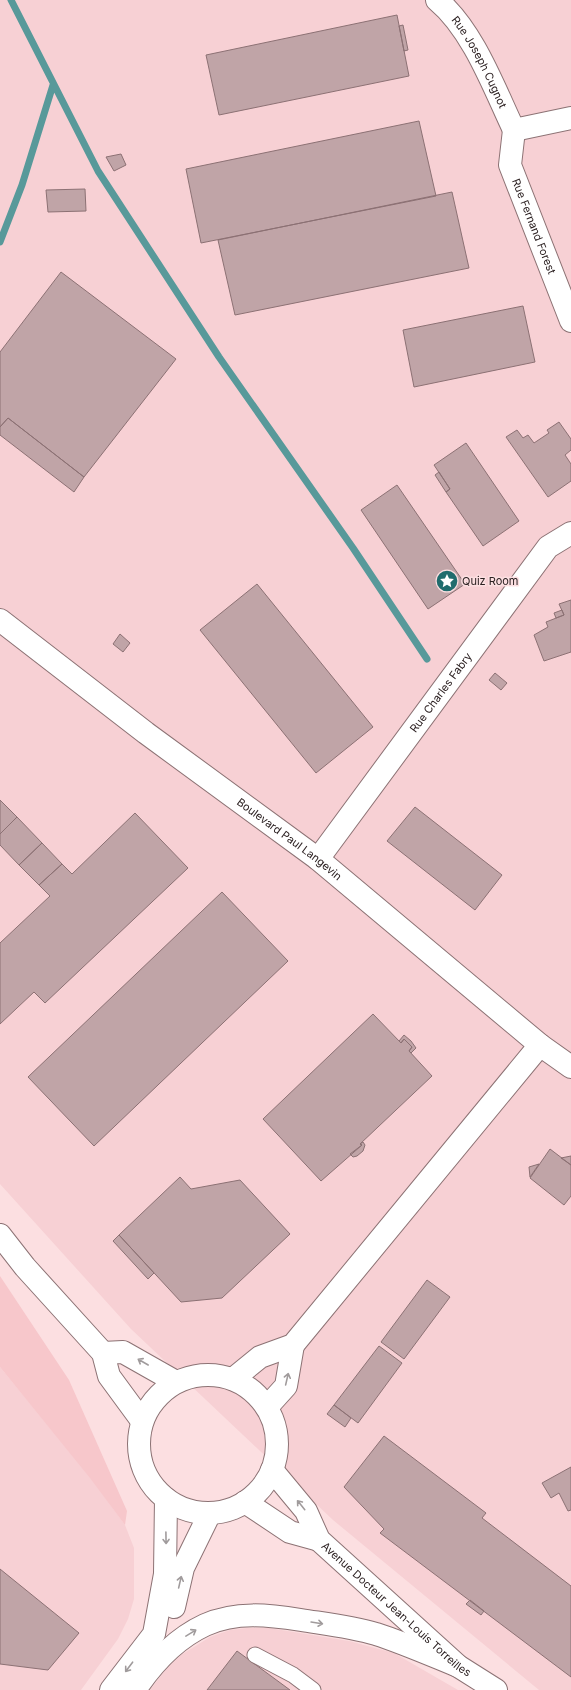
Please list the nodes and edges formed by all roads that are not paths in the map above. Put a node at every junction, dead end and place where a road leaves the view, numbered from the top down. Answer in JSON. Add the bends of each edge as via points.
{"nodes":[{"id":1,"x":437,"y":0,"type":"edge"},
{"id":2,"x":571,"y":118,"type":"edge"},
{"id":3,"x":514,"y":130,"type":"junction"},
{"id":4,"x":571,"y":321,"type":"edge"},
{"id":5,"x":571,"y":533,"type":"edge"},
{"id":6,"x":0,"y":620,"type":"edge"},
{"id":7,"x":318,"y":859,"type":"junction"},
{"id":8,"x":540,"y":1045,"type":"junction"},
{"id":9,"x":571,"y":1067,"type":"edge"},
{"id":10,"x":0,"y":1235,"type":"edge"},
{"id":11,"x":293,"y":1345,"type":"junction"},
{"id":12,"x":103,"y":1353,"type":"junction"},
{"id":13,"x":233,"y":1379,"type":"junction"},
{"id":14,"x":176,"y":1382,"type":"junction"},
{"id":15,"x":267,"y":1407,"type":"junction"},
{"id":16,"x":142,"y":1421,"type":"junction"},
{"id":17,"x":272,"y":1470,"type":"junction"},
{"id":18,"x":166,"y":1499,"type":"junction"},
{"id":19,"x":245,"y":1502,"type":"junction"},
{"id":20,"x":210,"y":1513,"type":"junction"},
{"id":21,"x":319,"y":1540,"type":"junction"},
{"id":22,"x":256,"y":1655,"type":"dead end"},
{"id":23,"x":158,"y":1660,"type":"junction"},
{"id":24,"x":458,"y":1666,"type":"junction"},
{"id":25,"x":112,"y":1690,"type":"edge"},
{"id":26,"x":135,"y":1690,"type":"edge"},
{"id":27,"x":313,"y":1690,"type":"edge"},
{"id":28,"x":496,"y":1690,"type":"edge"}],
"edges":[{"from":1,"to":3,"type":"main road","name":"Rue Joseph Cugnot","via":[[466,36],[483,64]]},
{"from":2,"to":3,"type":"main road"},
{"from":3,"to":4,"type":"main road","name":"Rue Fernand Forest","via":[[510,165]]},
{"from":5,"to":7,"type":"main road","name":"Rue Charles Fabry","via":[[548,547]]},
{"from":6,"to":7,"type":"main road","name":"Boulevard Paul Langevin","via":[[146,733]]},
{"from":7,"to":8,"type":"main road","name":"Boulevard Paul Langevin"},
{"from":8,"to":9,"type":"main road","name":"Boulevard Paul Langevin"},
{"from":8,"to":11,"type":"main road"},
{"from":10,"to":12,"type":"main road","via":[[25,1267]]},
{"from":11,"to":13,"type":"main road","via":[[260,1357]]},
{"from":15,"to":11,"type":"main road","one_way":true,"via":[[286,1386]]},
{"from":14,"to":12,"type":"main road","one_way":true,"via":[[123,1352]]},
{"from":12,"to":16,"type":"main road","via":[[109,1376]]},
{"from":13,"to":14,"type":"main road","via":[[214,1375],[194,1376]]},
{"from":13,"to":15,"type":"main road","via":[[252,1390]]},
{"from":14,"to":16,"type":"main road","via":[[162,1392]]},
{"from":15,"to":17,"type":"main road","via":[[277,1437],[277,1454]]},
{"from":16,"to":18,"type":"main road","via":[[138,1442],[141,1464],[151,1483]]},
{"from":17,"to":19,"type":"main road","via":[[261,1488]]},
{"from":21,"to":17,"type":"main road","name":"Avenue Docteur Jean-Louis Torreilles","one_way":true,"via":[[306,1511]]},
{"from":18,"to":20,"type":"main road","via":[[187,1510]]},
{"from":18,"to":25,"type":"main road","one_way":true,"via":[[165,1574],[154,1634]]},
{"from":19,"to":20,"type":"main road","via":[[228,1510]]},
{"from":19,"to":21,"type":"main road","name":"Avenue Docteur Jean-Louis Torreilles","via":[[290,1532]]},
{"from":23,"to":20,"type":"main road","one_way":true,"via":[[168,1635],[183,1568]]},
{"from":21,"to":24,"type":"main road","name":"Avenue Docteur Jean-Louis Torreilles"},
{"from":22,"to":27,"type":"lane","via":[[293,1675]]},
{"from":23,"to":24,"type":"main road","one_way":true,"via":[[173,1645],[205,1625],[227,1618],[269,1615],[375,1634]]},
{"from":23,"to":26,"type":"main road"},
{"from":24,"to":28,"type":"main road","name":"Avenue Docteur Jean-Louis Torreilles"}]}
